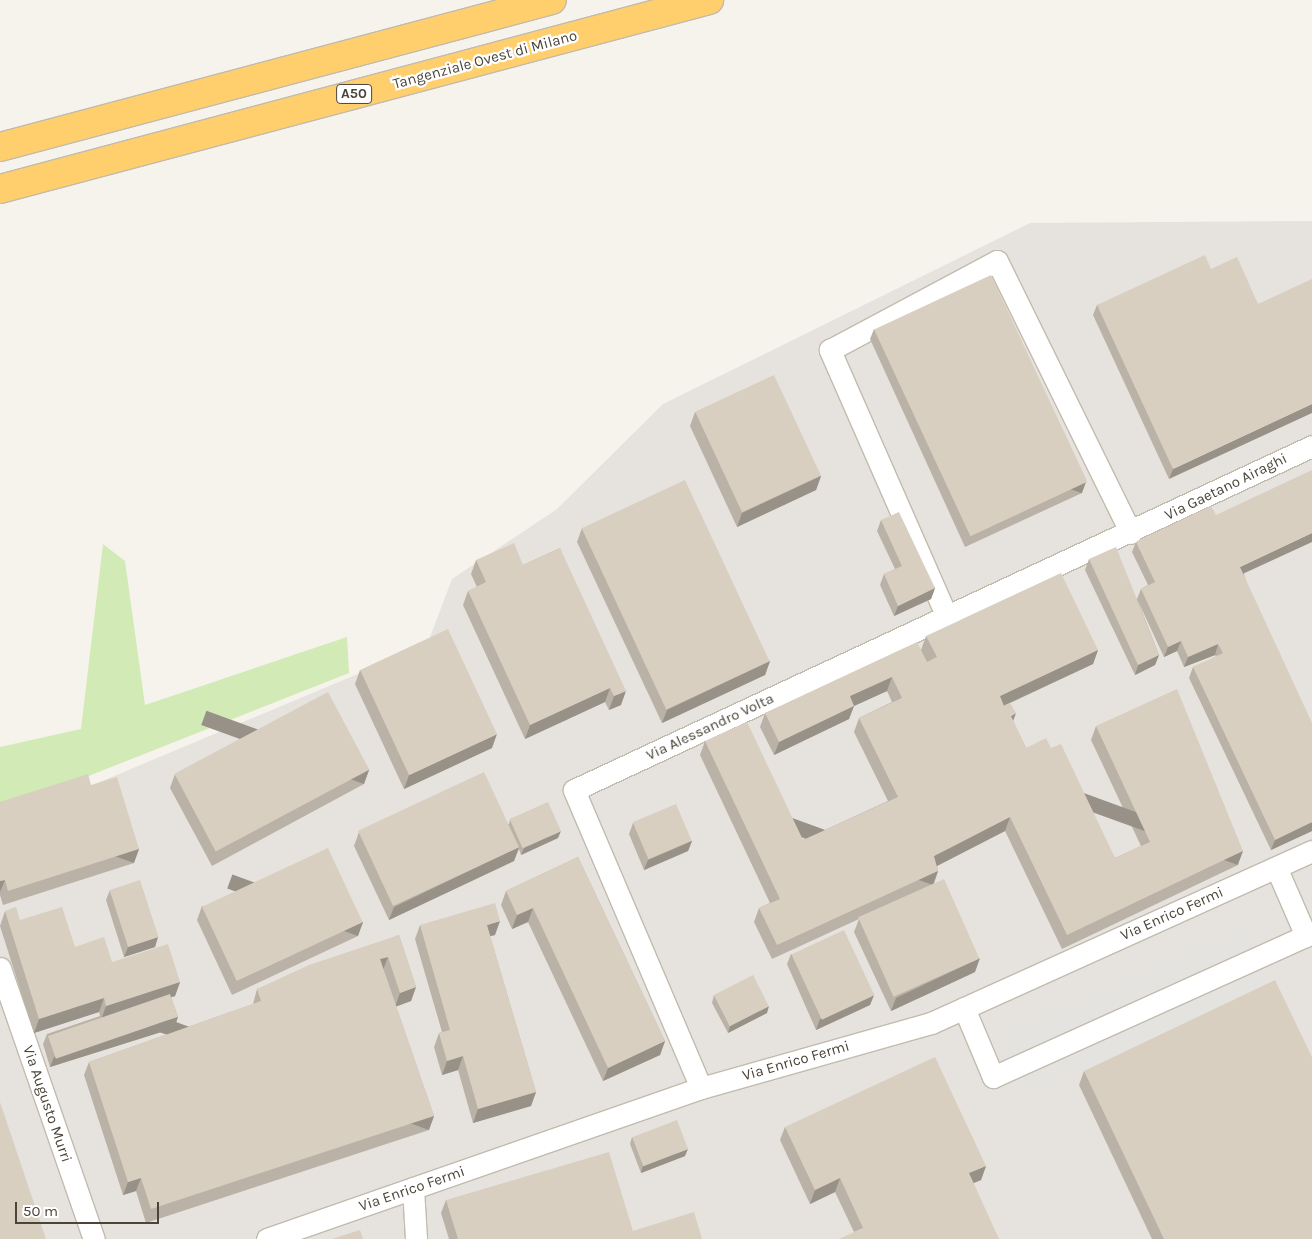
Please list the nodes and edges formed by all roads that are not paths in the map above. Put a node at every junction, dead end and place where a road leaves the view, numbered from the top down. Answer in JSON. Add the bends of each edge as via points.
{"nodes":[{"id":1,"x":552,"y":0,"type":"edge"},
{"id":2,"x":709,"y":0,"type":"edge"},
{"id":3,"x":0,"y":147,"type":"edge"},
{"id":4,"x":0,"y":189,"type":"edge"},
{"id":5,"x":1312,"y":446,"type":"edge"},
{"id":6,"x":1135,"y":531,"type":"junction"},
{"id":7,"x":947,"y":617,"type":"junction"},
{"id":8,"x":1312,"y":851,"type":"edge"},
{"id":9,"x":1276,"y":867,"type":"junction"},
{"id":10,"x":0,"y":968,"type":"edge"},
{"id":11,"x":964,"y":1008,"type":"junction"},
{"id":12,"x":701,"y":1088,"type":"junction"},
{"id":13,"x":413,"y":1188,"type":"junction"},
{"id":14,"x":94,"y":1239,"type":"edge"},
{"id":15,"x":267,"y":1239,"type":"edge"},
{"id":16,"x":416,"y":1239,"type":"edge"}],
"edges":[{"from":1,"to":3,"type":"highway"},
{"from":2,"to":4,"type":"highway","name":"Tangenziale Ovest di Milano","number":"A50"},
{"from":5,"to":6,"type":"street","name":"Via Gaetano Airaghi"},
{"from":6,"to":7,"type":"street","name":"Via Alessandro Volta"},
{"from":6,"to":7,"type":"street","via":[[998,261],[830,350]]},
{"from":7,"to":12,"type":"street","name":"Via Alessandro Volta","via":[[574,790]]},
{"from":8,"to":9,"type":"street","name":"Via Enrico Fermi"},
{"from":9,"to":11,"type":"street","name":"Via Enrico Fermi"},
{"from":9,"to":11,"type":"street","via":[[1306,936],[993,1077]]},
{"from":10,"to":14,"type":"street","name":"Via Augusto Murri"},
{"from":11,"to":12,"type":"street","name":"Via Enrico Fermi","via":[[931,1023]]},
{"from":12,"to":13,"type":"street","name":"Via Enrico Fermi"},
{"from":13,"to":15,"type":"street","name":"Via Enrico Fermi"},
{"from":13,"to":16,"type":"street"}]}
